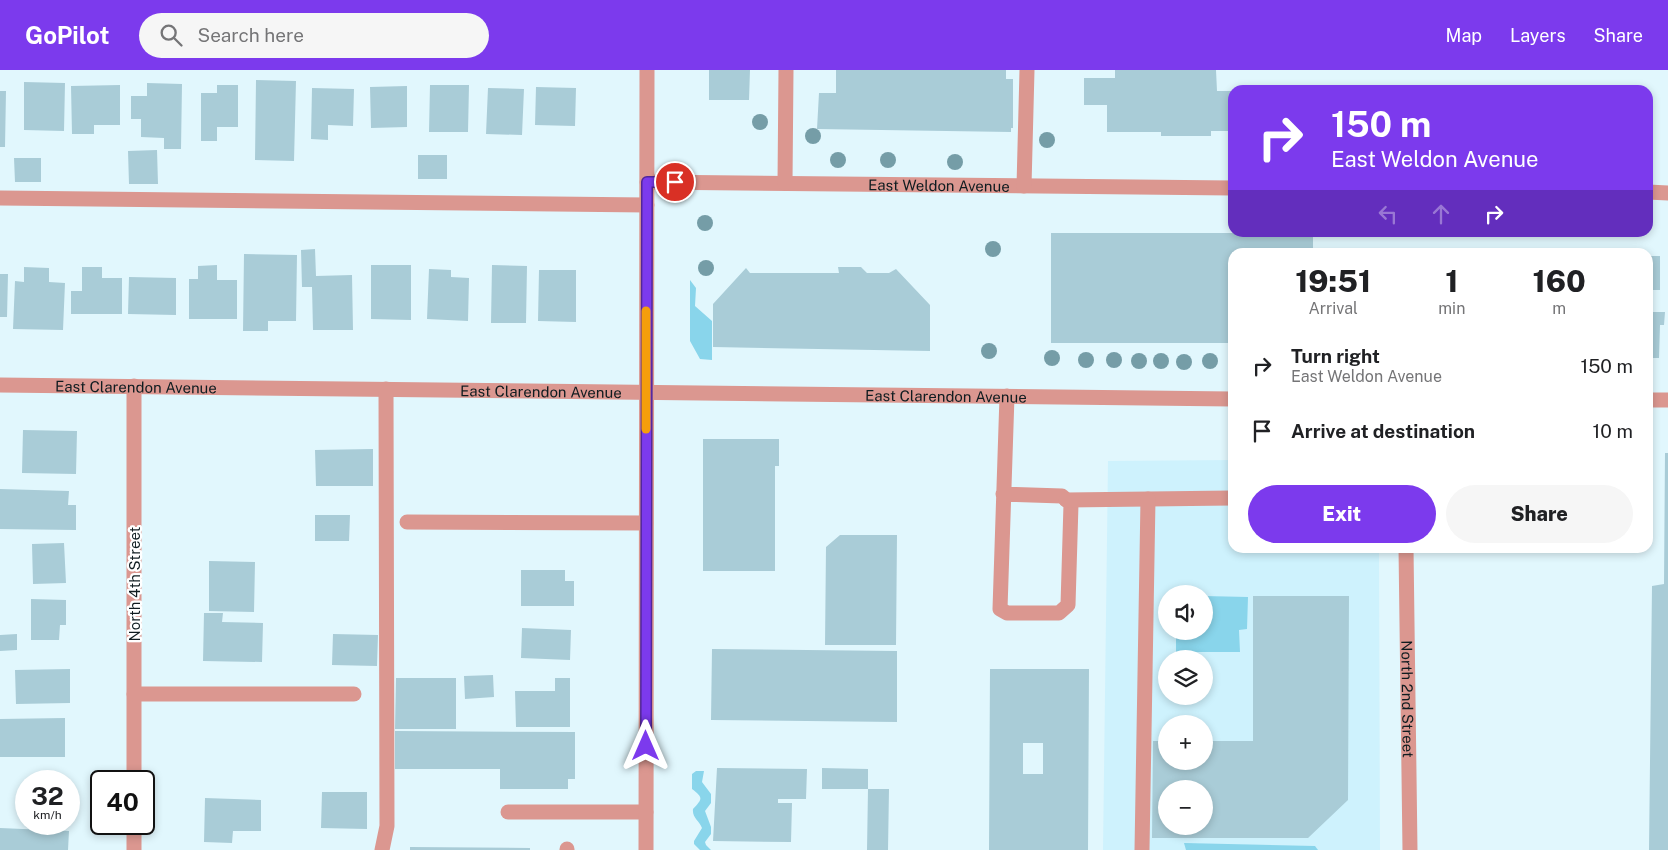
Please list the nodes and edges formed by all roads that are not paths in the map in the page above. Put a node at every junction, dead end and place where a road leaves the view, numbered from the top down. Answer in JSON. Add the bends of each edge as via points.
{"nodes":[{"id":1,"x":647,"y":70,"type":"edge"},
{"id":2,"x":786,"y":70,"type":"edge"},
{"id":3,"x":1028,"y":70,"type":"edge"},
{"id":4,"x":647,"y":182,"type":"junction"},
{"id":5,"x":785,"y":183,"type":"junction"},
{"id":6,"x":1024,"y":186,"type":"junction"},
{"id":7,"x":1228,"y":188,"type":"edge"},
{"id":8,"x":1653,"y":192,"type":"edge"},
{"id":9,"x":1668,"y":193,"type":"edge"},
{"id":10,"x":0,"y":198,"type":"edge"},
{"id":11,"x":647,"y":205,"type":"junction"},
{"id":12,"x":0,"y":385,"type":"edge"},
{"id":13,"x":134,"y":386,"type":"junction"},
{"id":14,"x":386,"y":389,"type":"junction"},
{"id":15,"x":646,"y":392,"type":"junction"},
{"id":16,"x":1007,"y":396,"type":"junction"},
{"id":17,"x":1228,"y":399,"type":"edge"},
{"id":18,"x":1653,"y":400,"type":"edge"},
{"id":19,"x":1668,"y":400,"type":"edge"},
{"id":20,"x":1003,"y":494,"type":"junction"},
{"id":21,"x":1228,"y":498,"type":"edge"},
{"id":22,"x":1148,"y":499,"type":"junction"},
{"id":23,"x":1066,"y":500,"type":"junction"},
{"id":24,"x":407,"y":522,"type":"dead end"},
{"id":25,"x":646,"y":523,"type":"junction"},
{"id":26,"x":1406,"y":553,"type":"edge"},
{"id":27,"x":134,"y":694,"type":"junction"},
{"id":28,"x":354,"y":694,"type":"dead end"},
{"id":29,"x":134,"y":770,"type":"edge"},
{"id":30,"x":508,"y":812,"type":"dead end"},
{"id":31,"x":646,"y":812,"type":"junction"},
{"id":32,"x":134,"y":835,"type":"edge"},
{"id":33,"x":134,"y":850,"type":"edge"},
{"id":34,"x":382,"y":850,"type":"edge"},
{"id":35,"x":646,"y":850,"type":"edge"},
{"id":36,"x":1142,"y":850,"type":"edge"},
{"id":37,"x":1410,"y":850,"type":"edge"}],
"edges":[{"from":1,"to":4,"type":"street"},
{"from":2,"to":5,"type":"street"},
{"from":3,"to":6,"type":"street"},
{"from":4,"to":5,"type":"street","name":"East Weldon Avenue"},
{"from":4,"to":11,"type":"street"},
{"from":5,"to":6,"type":"street","name":"East Weldon Avenue"},
{"from":6,"to":7,"type":"street","name":"East Weldon Avenue"},
{"from":8,"to":9,"type":"street"},
{"from":10,"to":11,"type":"street"},
{"from":11,"to":15,"type":"street"},
{"from":12,"to":13,"type":"street","name":"East Clarendon Avenue"},
{"from":13,"to":14,"type":"street","name":"East Clarendon Avenue"},
{"from":13,"to":27,"type":"street","name":"North 4th Street"},
{"from":14,"to":15,"type":"street","name":"East Clarendon Avenue"},
{"from":14,"to":34,"type":"street","via":[[387,826]]},
{"from":15,"to":16,"type":"street","name":"East Clarendon Avenue"},
{"from":15,"to":25,"type":"street"},
{"from":16,"to":17,"type":"street","name":"East Clarendon Avenue"},
{"from":16,"to":20,"type":"street"},
{"from":18,"to":19,"type":"street"},
{"from":20,"to":23,"type":"street","via":[[1062,496]]},
{"from":20,"to":23,"type":"street","via":[[1000,609],[1007,613],[1059,613],[1068,605],[1071,504]]},
{"from":21,"to":22,"type":"street"},
{"from":22,"to":23,"type":"street"},
{"from":22,"to":36,"type":"street"},
{"from":24,"to":25,"type":"street"},
{"from":25,"to":31,"type":"street"},
{"from":26,"to":37,"type":"street","name":"North 2nd Street"},
{"from":27,"to":28,"type":"street"},
{"from":27,"to":29,"type":"street","name":"North 4th Street"},
{"from":30,"to":31,"type":"street"},
{"from":31,"to":35,"type":"street"},
{"from":32,"to":33,"type":"street"}]}
